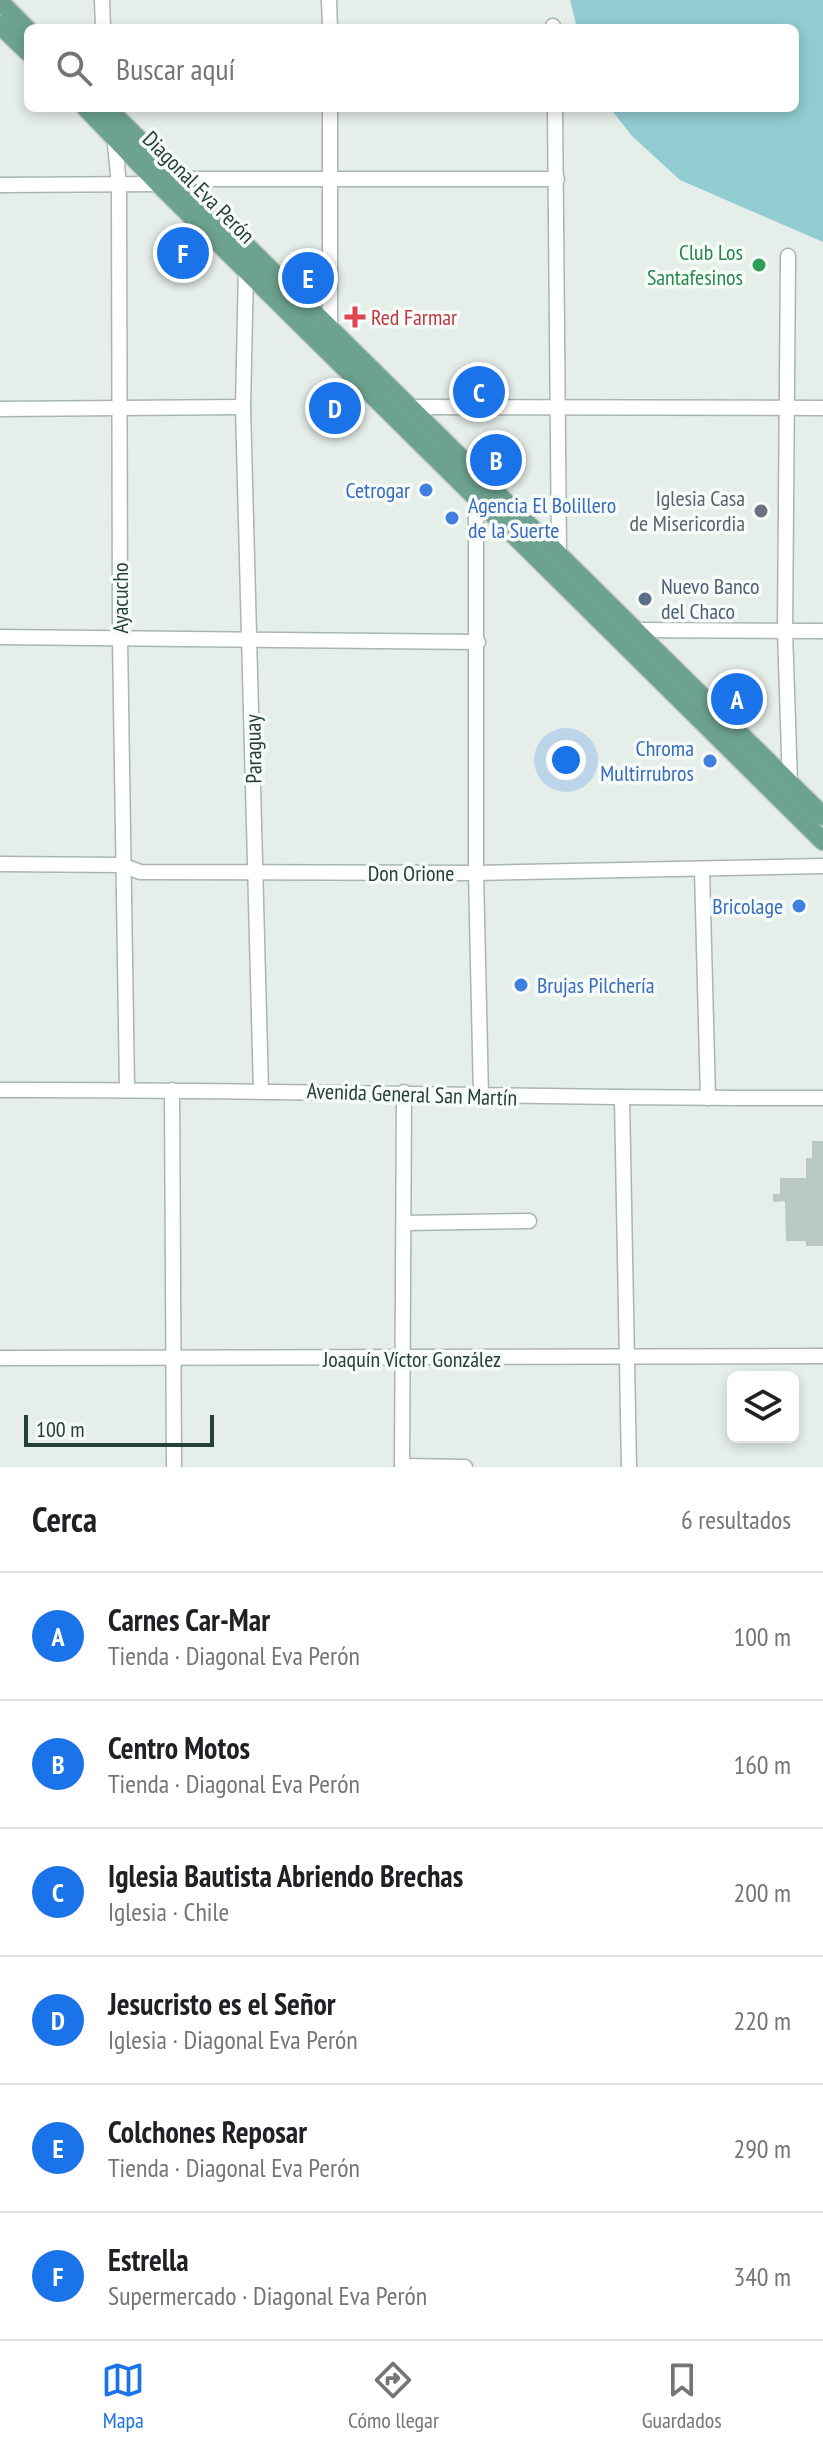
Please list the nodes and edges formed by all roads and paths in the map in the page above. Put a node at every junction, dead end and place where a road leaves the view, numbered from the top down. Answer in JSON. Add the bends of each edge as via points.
{"nodes":[{"id":1,"x":102,"y":0,"type":"edge"},
{"id":2,"x":329,"y":0,"type":"edge"},
{"id":3,"x":0,"y":2,"type":"edge"},
{"id":4,"x":103,"y":24,"type":"edge"},
{"id":5,"x":330,"y":24,"type":"edge"},
{"id":6,"x":0,"y":25,"type":"edge"},
{"id":7,"x":24,"y":26,"type":"edge"},
{"id":8,"x":24,"y":48,"type":"edge"},
{"id":9,"x":90,"y":112,"type":"edge"},
{"id":10,"x":108,"y":112,"type":"edge"},
{"id":11,"x":111,"y":112,"type":"edge"},
{"id":12,"x":330,"y":112,"type":"edge"},
{"id":13,"x":555,"y":112,"type":"edge"},
{"id":14,"x":114,"y":135,"type":"junction"},
{"id":15,"x":179,"y":179,"type":"junction"},
{"id":16,"x":330,"y":179,"type":"junction"},
{"id":17,"x":557,"y":179,"type":"junction"},
{"id":18,"x":159,"y":184,"type":"junction"},
{"id":19,"x":0,"y":185,"type":"edge"},
{"id":20,"x":119,"y":185,"type":"junction"},
{"id":21,"x":788,"y":256,"type":"dead end"},
{"id":22,"x":246,"y":269,"type":"junction"},
{"id":23,"x":330,"y":328,"type":"junction"},
{"id":24,"x":243,"y":407,"type":"junction"},
{"id":25,"x":410,"y":407,"type":"junction"},
{"id":26,"x":786,"y":407,"type":"junction"},
{"id":27,"x":823,"y":408,"type":"edge"},
{"id":28,"x":0,"y":409,"type":"edge"},
{"id":29,"x":120,"y":409,"type":"junction"},
{"id":30,"x":558,"y":409,"type":"junction"},
{"id":31,"x":476,"y":498,"type":"junction"},
{"id":32,"x":559,"y":555,"type":"junction"},
{"id":33,"x":636,"y":630,"type":"junction"},
{"id":34,"x":785,"y":631,"type":"junction"},
{"id":35,"x":823,"y":631,"type":"edge"},
{"id":36,"x":0,"y":637,"type":"edge"},
{"id":37,"x":120,"y":638,"type":"junction"},
{"id":38,"x":251,"y":639,"type":"junction"},
{"id":39,"x":478,"y":642,"type":"junction"},
{"id":40,"x":790,"y":783,"type":"junction"},
{"id":41,"x":823,"y":816,"type":"edge"},
{"id":42,"x":823,"y":841,"type":"edge"},
{"id":43,"x":0,"y":864,"type":"edge"},
{"id":44,"x":122,"y":865,"type":"junction"},
{"id":45,"x":823,"y":866,"type":"edge"},
{"id":46,"x":702,"y":870,"type":"junction"},
{"id":47,"x":476,"y":873,"type":"junction"},
{"id":48,"x":256,"y":874,"type":"junction"},
{"id":49,"x":127,"y":1089,"type":"junction"},
{"id":50,"x":0,"y":1090,"type":"edge"},
{"id":51,"x":172,"y":1090,"type":"junction"},
{"id":52,"x":261,"y":1091,"type":"junction"},
{"id":53,"x":404,"y":1092,"type":"junction"},
{"id":54,"x":481,"y":1097,"type":"junction"},
{"id":55,"x":708,"y":1098,"type":"junction"},
{"id":56,"x":823,"y":1098,"type":"edge"},
{"id":57,"x":622,"y":1099,"type":"junction"},
{"id":58,"x":529,"y":1221,"type":"dead end"},
{"id":59,"x":405,"y":1223,"type":"junction"},
{"id":60,"x":823,"y":1356,"type":"edge"},
{"id":61,"x":0,"y":1358,"type":"edge"},
{"id":62,"x":628,"y":1358,"type":"junction"},
{"id":63,"x":174,"y":1359,"type":"junction"},
{"id":64,"x":401,"y":1359,"type":"junction"},
{"id":65,"x":402,"y":1466,"type":"edge"},
{"id":66,"x":174,"y":1467,"type":"edge"},
{"id":67,"x":465,"y":1467,"type":"edge"},
{"id":68,"x":629,"y":1467,"type":"edge"}],
"edges":[{"from":1,"to":4,"type":"street"},
{"from":2,"to":5,"type":"street"},
{"from":3,"to":7,"type":"main road"},
{"from":6,"to":8,"type":"main road"},
{"from":9,"to":14,"type":"main road","name":"Diagonal Eva Perón"},
{"from":10,"to":14,"type":"street","name":"Ayacucho"},
{"from":11,"to":15,"type":"main road","name":"Diagonal Eva Perón"},
{"from":12,"to":16,"type":"street"},
{"from":13,"to":17,"type":"street"},
{"from":14,"to":18,"type":"main road","name":"Diagonal Eva Perón"},
{"from":14,"to":20,"type":"street","name":"Ayacucho"},
{"from":15,"to":16,"type":"street"},
{"from":15,"to":23,"type":"main road","name":"Diagonal Eva Perón"},
{"from":16,"to":17,"type":"street"},
{"from":16,"to":23,"type":"street"},
{"from":17,"to":30,"type":"street"},
{"from":18,"to":20,"type":"street"},
{"from":18,"to":22,"type":"main road","name":"Diagonal Eva Perón"},
{"from":19,"to":20,"type":"street"},
{"from":20,"to":29,"type":"street","name":"Ayacucho"},
{"from":21,"to":26,"type":"street"},
{"from":22,"to":24,"type":"street","name":"Paraguay"},
{"from":22,"to":31,"type":"main road","name":"Diagonal Eva Perón"},
{"from":23,"to":25,"type":"main road","name":"Diagonal Eva Perón"},
{"from":24,"to":29,"type":"street"},
{"from":24,"to":38,"type":"street","name":"Paraguay"},
{"from":25,"to":30,"type":"street"},
{"from":25,"to":32,"type":"main road","name":"Diagonal Eva Perón"},
{"from":26,"to":27,"type":"street"},
{"from":26,"to":30,"type":"street"},
{"from":26,"to":34,"type":"street"},
{"from":28,"to":29,"type":"street"},
{"from":29,"to":37,"type":"street","name":"Ayacucho"},
{"from":30,"to":32,"type":"street"},
{"from":31,"to":39,"type":"street"},
{"from":31,"to":42,"type":"main road","name":"Diagonal Eva Perón"},
{"from":32,"to":33,"type":"main road","name":"Diagonal Eva Perón"},
{"from":33,"to":34,"type":"street"},
{"from":33,"to":40,"type":"main road","name":"Diagonal Eva Perón"},
{"from":34,"to":35,"type":"street"},
{"from":34,"to":40,"type":"street"},
{"from":36,"to":37,"type":"street"},
{"from":37,"to":38,"type":"street"},
{"from":37,"to":44,"type":"street","name":"Ayacucho"},
{"from":38,"to":39,"type":"street"},
{"from":38,"to":48,"type":"street","name":"Paraguay"},
{"from":39,"to":47,"type":"street"},
{"from":40,"to":41,"type":"main road","name":"Diagonal Eva Perón"},
{"from":43,"to":44,"type":"street","name":"Don Orione"},
{"from":44,"to":48,"type":"street","name":"Don Orione","via":[[140,872]]},
{"from":44,"to":49,"type":"street","name":"Ayacucho"},
{"from":45,"to":46,"type":"street","name":"Don Orione"},
{"from":46,"to":47,"type":"street","name":"Don Orione"},
{"from":46,"to":55,"type":"street"},
{"from":47,"to":48,"type":"street","name":"Don Orione"},
{"from":47,"to":54,"type":"street"},
{"from":48,"to":52,"type":"street","name":"Paraguay"},
{"from":49,"to":50,"type":"street","name":"Avenida General San Martín"},
{"from":49,"to":51,"type":"street","name":"Avenida General San Martín"},
{"from":51,"to":52,"type":"street","name":"Avenida General San Martín"},
{"from":51,"to":63,"type":"street"},
{"from":52,"to":53,"type":"street","name":"Avenida General San Martín"},
{"from":53,"to":54,"type":"street","name":"Avenida General San Martín"},
{"from":53,"to":59,"type":"street"},
{"from":54,"to":57,"type":"street","name":"Avenida General San Martín"},
{"from":55,"to":56,"type":"street","name":"Avenida General San Martín"},
{"from":55,"to":57,"type":"street","name":"Avenida General San Martín"},
{"from":57,"to":62,"type":"street"},
{"from":58,"to":59,"type":"street"},
{"from":59,"to":64,"type":"street"},
{"from":60,"to":62,"type":"street","name":"Joaquín Víctor González"},
{"from":61,"to":63,"type":"street","name":"Joaquín Víctor González"},
{"from":62,"to":64,"type":"street","name":"Joaquín Víctor González"},
{"from":62,"to":68,"type":"street"},
{"from":63,"to":64,"type":"street","name":"Joaquín Víctor González"},
{"from":63,"to":66,"type":"street"},
{"from":64,"to":65,"type":"street"},
{"from":65,"to":67,"type":"street"}]}
